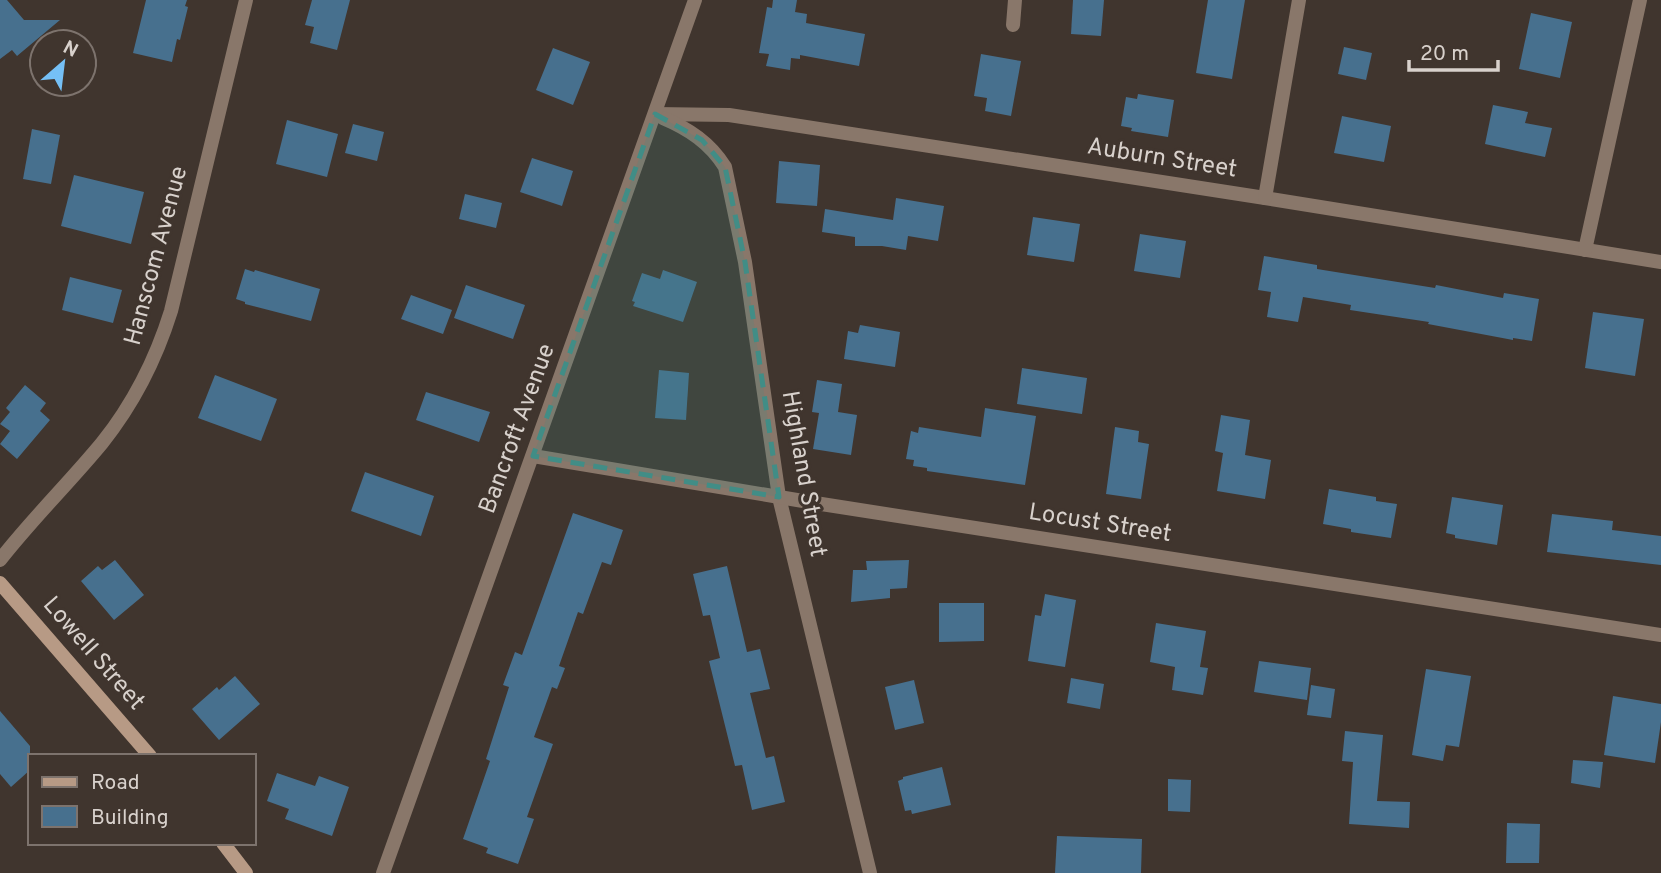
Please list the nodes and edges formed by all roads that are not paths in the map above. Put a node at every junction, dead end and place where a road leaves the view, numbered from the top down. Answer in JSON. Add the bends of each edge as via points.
{"nodes":[{"id":1,"x":246,"y":0,"type":"edge"},
{"id":2,"x":695,"y":0,"type":"edge"},
{"id":3,"x":1015,"y":0,"type":"edge"},
{"id":4,"x":1299,"y":0,"type":"edge"},
{"id":5,"x":1640,"y":0,"type":"edge"},
{"id":6,"x":1013,"y":25,"type":"dead end"},
{"id":7,"x":655,"y":114,"type":"junction"},
{"id":8,"x":1265,"y":198,"type":"junction"},
{"id":9,"x":1585,"y":250,"type":"junction"},
{"id":10,"x":1661,"y":262,"type":"edge"},
{"id":11,"x":533,"y":456,"type":"junction"},
{"id":12,"x":779,"y":497,"type":"junction"},
{"id":13,"x":0,"y":560,"type":"edge"},
{"id":14,"x":0,"y":583,"type":"edge"},
{"id":15,"x":1661,"y":635,"type":"edge"},
{"id":16,"x":148,"y":754,"type":"edge"},
{"id":17,"x":225,"y":845,"type":"edge"},
{"id":18,"x":246,"y":873,"type":"edge"},
{"id":19,"x":383,"y":873,"type":"edge"},
{"id":20,"x":870,"y":873,"type":"edge"}],
"edges":[{"from":1,"to":13,"type":"street","name":"Hanscom Avenue","via":[[171,311],[155,357],[102,442]]},
{"from":2,"to":7,"type":"street","name":"Bancroft Avenue"},
{"from":3,"to":6,"type":"street"},
{"from":4,"to":8,"type":"street"},
{"from":5,"to":9,"type":"street"},
{"from":7,"to":8,"type":"street","name":"Auburn Street","via":[[729,115]]},
{"from":7,"to":11,"type":"street","name":"Bancroft Avenue"},
{"from":7,"to":12,"type":"street","name":"Highland Street","via":[[702,140],[725,167],[745,262]]},
{"from":8,"to":9,"type":"street","name":"Auburn Street"},
{"from":9,"to":10,"type":"street","name":"Auburn Street"},
{"from":11,"to":12,"type":"street","name":"Locust Street"},
{"from":11,"to":19,"type":"street","name":"Bancroft Avenue"},
{"from":12,"to":15,"type":"street","name":"Locust Street"},
{"from":12,"to":20,"type":"street","name":"Highland Street"},
{"from":14,"to":16,"type":"main road","name":"Lowell Street"},
{"from":17,"to":18,"type":"main road"}]}
